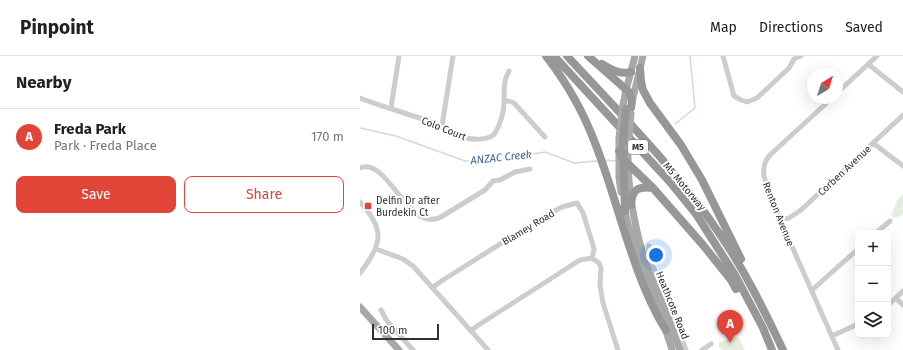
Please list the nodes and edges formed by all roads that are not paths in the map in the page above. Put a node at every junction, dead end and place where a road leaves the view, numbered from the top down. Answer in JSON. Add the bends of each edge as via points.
{"nodes":[{"id":1,"x":399,"y":56,"type":"edge"},
{"id":2,"x":453,"y":56,"type":"edge"},
{"id":3,"x":546,"y":56,"type":"edge"},
{"id":4,"x":554,"y":56,"type":"edge"},
{"id":5,"x":567,"y":56,"type":"edge"},
{"id":6,"x":589,"y":56,"type":"edge"},
{"id":7,"x":635,"y":56,"type":"edge"},
{"id":8,"x":643,"y":56,"type":"edge"},
{"id":9,"x":723,"y":56,"type":"edge"},
{"id":10,"x":801,"y":56,"type":"edge"},
{"id":11,"x":877,"y":56,"type":"edge"},
{"id":12,"x":793,"y":58,"type":"edge"},
{"id":13,"x":868,"y":64,"type":"junction"},
{"id":14,"x":640,"y":68,"type":"junction"},
{"id":15,"x":509,"y":71,"type":"dead end"},
{"id":16,"x":631,"y":72,"type":"junction"},
{"id":17,"x":843,"y":87,"type":"edge"},
{"id":18,"x":626,"y":90,"type":"junction"},
{"id":19,"x":903,"y":92,"type":"edge"},
{"id":20,"x":360,"y":98,"type":"edge"},
{"id":21,"x":504,"y":100,"type":"junction"},
{"id":22,"x":826,"y":104,"type":"edge"},
{"id":23,"x":629,"y":106,"type":"junction"},
{"id":24,"x":391,"y":108,"type":"junction"},
{"id":25,"x":654,"y":108,"type":"junction"},
{"id":26,"x":903,"y":115,"type":"edge"},
{"id":27,"x":442,"y":126,"type":"junction"},
{"id":28,"x":545,"y":137,"type":"dead end"},
{"id":29,"x":623,"y":142,"type":"junction"},
{"id":30,"x":873,"y":143,"type":"junction"},
{"id":31,"x":619,"y":151,"type":"junction"},
{"id":32,"x":626,"y":162,"type":"junction"},
{"id":33,"x":903,"y":166,"type":"edge"},
{"id":34,"x":360,"y":168,"type":"edge"},
{"id":35,"x":530,"y":169,"type":"dead end"},
{"id":36,"x":653,"y":188,"type":"junction"},
{"id":37,"x":360,"y":202,"type":"edge"},
{"id":38,"x":628,"y":208,"type":"junction"},
{"id":39,"x":781,"y":220,"type":"junction"},
{"id":40,"x":890,"y":221,"type":"dead end"},
{"id":41,"x":880,"y":230,"type":"edge"},
{"id":42,"x":649,"y":246,"type":"dead end"},
{"id":43,"x":376,"y":249,"type":"junction"},
{"id":44,"x":855,"y":252,"type":"edge"},
{"id":45,"x":592,"y":258,"type":"junction"},
{"id":46,"x":360,"y":273,"type":"edge"},
{"id":47,"x":432,"y":288,"type":"junction"},
{"id":48,"x":812,"y":290,"type":"junction"},
{"id":49,"x":903,"y":290,"type":"edge"},
{"id":50,"x":896,"y":298,"type":"junction"},
{"id":51,"x":891,"y":302,"type":"edge"},
{"id":52,"x":903,"y":305,"type":"edge"},
{"id":53,"x":360,"y":306,"type":"edge"},
{"id":54,"x":381,"y":310,"type":"dead end"},
{"id":55,"x":768,"y":318,"type":"junction"},
{"id":56,"x":855,"y":325,"type":"edge"},
{"id":57,"x":666,"y":330,"type":"junction"},
{"id":58,"x":471,"y":331,"type":"junction"},
{"id":59,"x":832,"y":336,"type":"junction"},
{"id":60,"x":711,"y":344,"type":"dead end"},
{"id":61,"x":400,"y":350,"type":"edge"},
{"id":62,"x":414,"y":350,"type":"edge"},
{"id":63,"x":488,"y":350,"type":"edge"},
{"id":64,"x":618,"y":350,"type":"edge"},
{"id":65,"x":672,"y":350,"type":"edge"},
{"id":66,"x":680,"y":350,"type":"edge"},
{"id":67,"x":686,"y":350,"type":"edge"},
{"id":68,"x":702,"y":350,"type":"edge"},
{"id":69,"x":768,"y":350,"type":"edge"},
{"id":70,"x":772,"y":350,"type":"edge"},
{"id":71,"x":783,"y":350,"type":"edge"},
{"id":72,"x":838,"y":350,"type":"edge"}],
"edges":[{"from":1,"to":24,"type":"street"},
{"from":2,"to":27,"type":"street"},
{"from":3,"to":57,"type":"highway","via":[[570,89],[587,123],[634,261],[658,318]]},
{"from":4,"to":70,"type":"highway","name":"M5 Motorway","number":"M5","via":[[670,182],[696,214],[735,275]]},
{"from":5,"to":55,"type":"highway","name":"M5 Motorway","number":"M5","via":[[648,143],[695,199],[740,265]]},
{"from":6,"to":16,"type":"highway","via":[[620,72]]},
{"from":6,"to":18,"type":"highway"},
{"from":7,"to":16,"type":"main road"},
{"from":8,"to":14,"type":"main road"},
{"from":9,"to":12,"type":"street","via":[[734,96],[747,102],[757,98],[789,68]]},
{"from":10,"to":12,"type":"street"},
{"from":11,"to":13,"type":"street"},
{"from":13,"to":17,"type":"street"},
{"from":13,"to":19,"type":"street"},
{"from":14,"to":23,"type":"main road"},
{"from":14,"to":25,"type":"highway","via":[[643,90]]},
{"from":15,"to":21,"type":"street","name":"Colo Court","via":[[504,82]]},
{"from":16,"to":18,"type":"main road"},
{"from":18,"to":23,"type":"highway","via":[[630,95]]},
{"from":20,"to":24,"type":"street","name":"Colo Court"},
{"from":21,"to":27,"type":"street","name":"Colo Court","via":[[503,113],[491,137],[460,137]]},
{"from":21,"to":28,"type":"street","via":[[514,103]]},
{"from":22,"to":39,"type":"street","name":"Renton Avenue","via":[[764,164],[764,177]]},
{"from":23,"to":25,"type":"highway","via":[[644,101]]},
{"from":23,"to":29,"type":"highway","bridge":true},
{"from":24,"to":27,"type":"street","name":"Colo Court"},
{"from":25,"to":55,"type":"highway","via":[[681,145],[705,186]]},
{"from":26,"to":30,"type":"street","name":"Corben Avenue"},
{"from":29,"to":31,"type":"main road","name":"Heathcote Road"},
{"from":29,"to":32,"type":"highway"},
{"from":30,"to":33,"type":"street"},
{"from":30,"to":39,"type":"street","name":"Corben Avenue","via":[[801,210]]},
{"from":31,"to":32,"type":"highway"},
{"from":31,"to":38,"type":"main road","name":"Heathcote Road","via":[[619,178]]},
{"from":32,"to":36,"type":"highway"},
{"from":32,"to":38,"type":"highway"},
{"from":34,"to":35,"type":"street","via":[[367,167],[378,171],[419,216],[430,220],[436,220],[485,190],[493,181]]},
{"from":36,"to":38,"type":"highway","via":[[639,188],[633,194]]},
{"from":36,"to":69,"type":"highway","via":[[704,245],[731,280]]},
{"from":37,"to":43,"type":"street","via":[[370,213],[376,226]]},
{"from":38,"to":57,"type":"main road","name":"Heathcote Road","via":[[638,256]]},
{"from":38,"to":66,"type":"main road","name":"Heathcote Road","via":[[647,266]]},
{"from":39,"to":48,"type":"street","name":"Renton Avenue"},
{"from":40,"to":41,"type":"street"},
{"from":42,"to":67,"type":"street","via":[[648,254]]},
{"from":43,"to":46,"type":"street"},
{"from":43,"to":47,"type":"street","via":[[402,258]]},
{"from":44,"to":48,"type":"street"},
{"from":45,"to":47,"type":"street","name":"Blamey Road","via":[[593,245],[583,213],[577,204],[562,207],[546,215]]},
{"from":45,"to":58,"type":"street","via":[[580,260]]},
{"from":45,"to":64,"type":"street","via":[[601,268],[602,303]]},
{"from":47,"to":58,"type":"street"},
{"from":48,"to":59,"type":"street","name":"Renton Avenue"},
{"from":49,"to":50,"type":"street"},
{"from":50,"to":51,"type":"street"},
{"from":50,"to":52,"type":"street"},
{"from":53,"to":61,"type":"main road"},
{"from":54,"to":62,"type":"street","via":[[386,321]]},
{"from":55,"to":71,"type":"highway","name":"M5 Motorway","number":"M5"},
{"from":56,"to":59,"type":"street"},
{"from":57,"to":65,"type":"main road","name":"Heathcote Road"},
{"from":58,"to":63,"type":"street"},
{"from":59,"to":72,"type":"street","name":"Renton Avenue"},
{"from":60,"to":68,"type":"street"}]}
